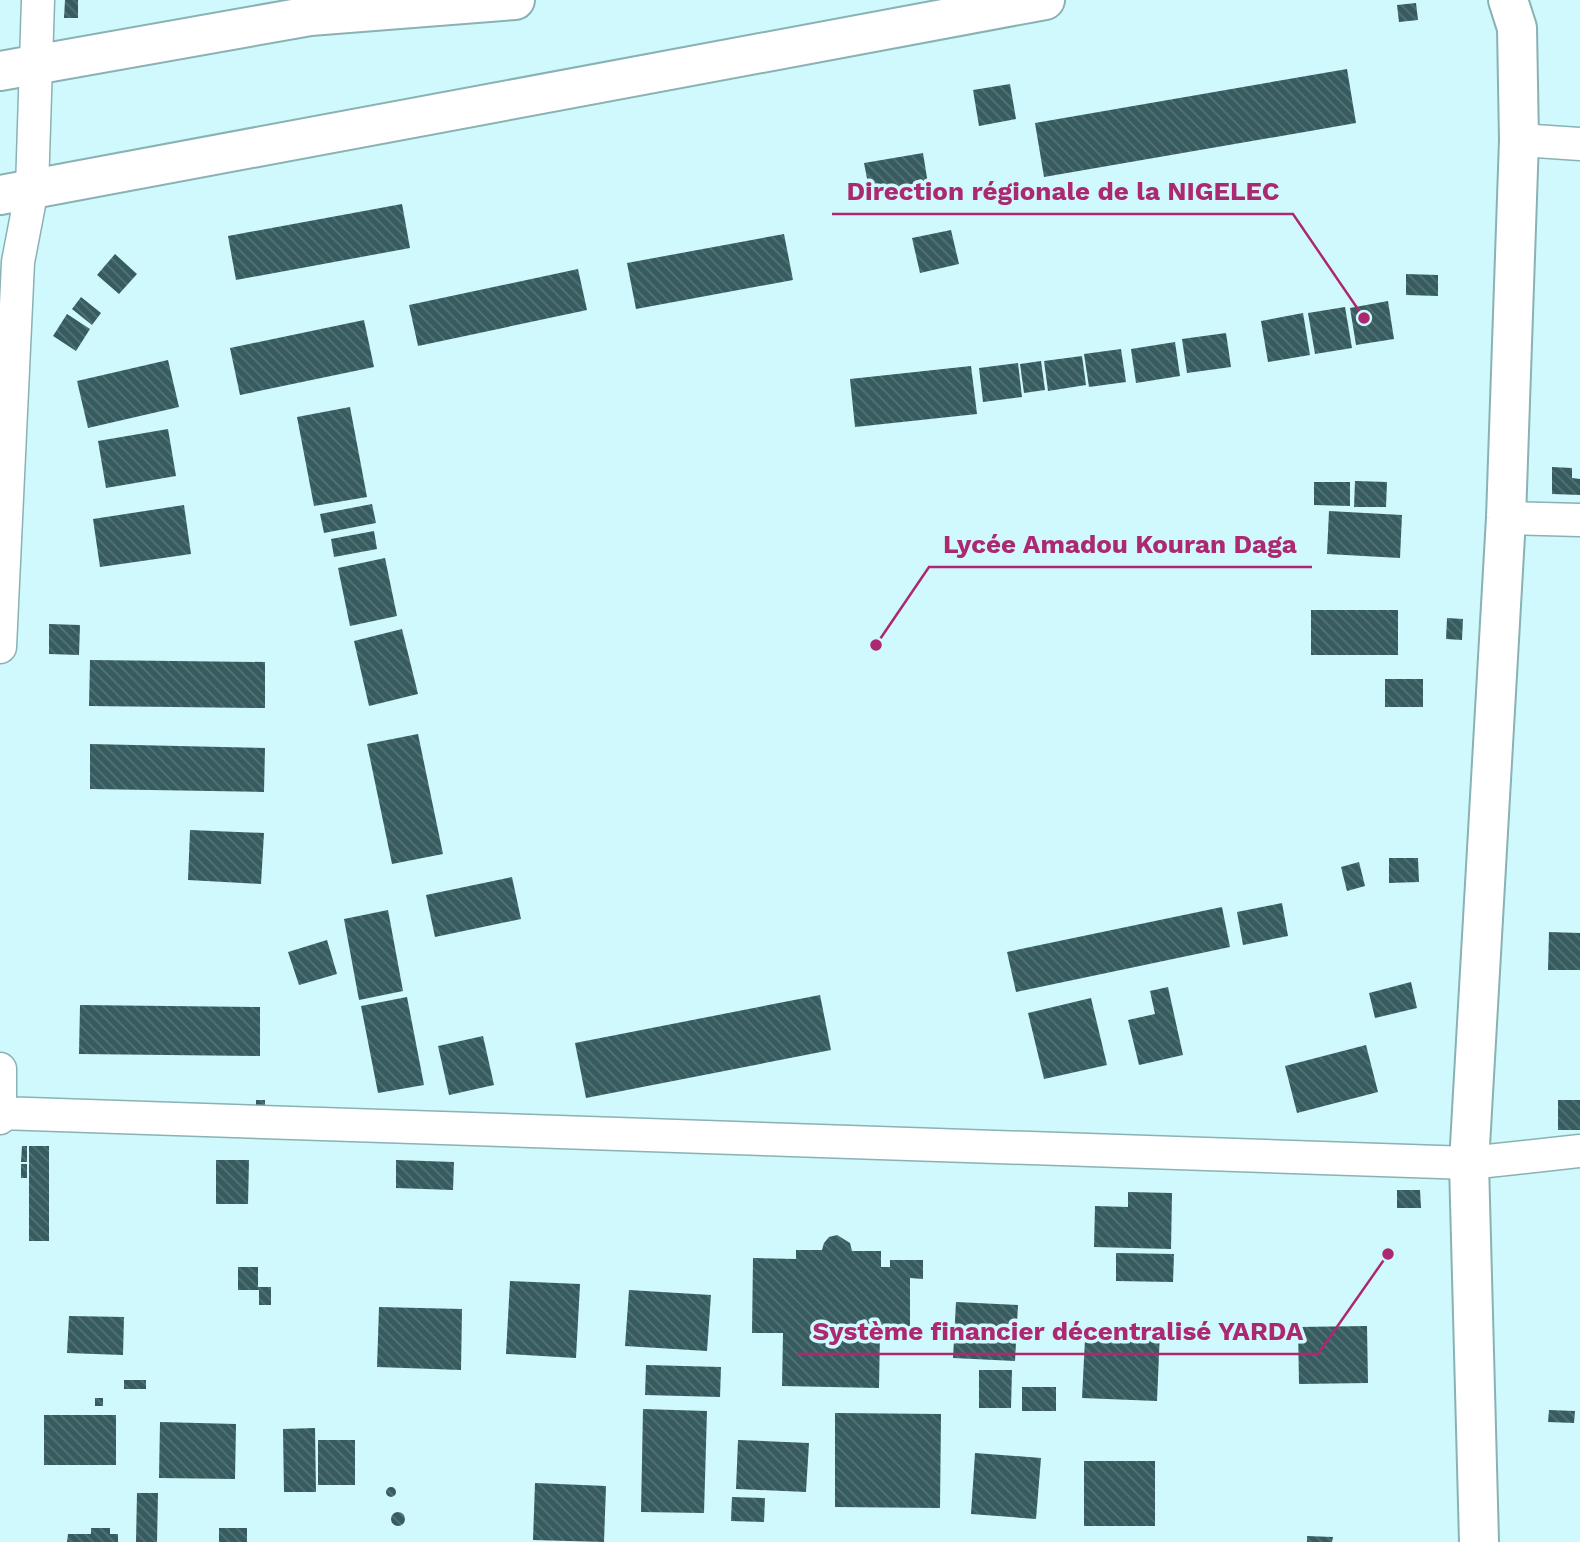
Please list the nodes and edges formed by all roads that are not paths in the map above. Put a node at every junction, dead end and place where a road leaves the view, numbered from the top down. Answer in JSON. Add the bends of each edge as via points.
{"nodes":[{"id":1,"x":38,"y":0,"type":"edge"},
{"id":2,"x":515,"y":0,"type":"edge"},
{"id":3,"x":1045,"y":0,"type":"edge"},
{"id":4,"x":1508,"y":0,"type":"edge"},
{"id":5,"x":310,"y":8,"type":"edge"},
{"id":6,"x":18,"y":68,"type":"edge"},
{"id":7,"x":1519,"y":140,"type":"junction"},
{"id":8,"x":1580,"y":144,"type":"edge"},
{"id":9,"x":16,"y":192,"type":"edge"},
{"id":10,"x":1506,"y":518,"type":"junction"},
{"id":11,"x":1580,"y":520,"type":"edge"},
{"id":12,"x":0,"y":647,"type":"edge"},
{"id":13,"x":0,"y":1069,"type":"edge"},
{"id":14,"x":0,"y":1113,"type":"edge"},
{"id":15,"x":0,"y":1118,"type":"edge"},
{"id":16,"x":1580,"y":1151,"type":"edge"},
{"id":17,"x":1469,"y":1163,"type":"junction"},
{"id":18,"x":1479,"y":1542,"type":"edge"}],
"edges":[{"from":1,"to":6,"type":"street"},
{"from":2,"to":5,"type":"street"},
{"from":3,"to":9,"type":"street"},
{"from":4,"to":7,"type":"street","via":[[1517,28]]},
{"from":5,"to":6,"type":"street"},
{"from":6,"to":9,"type":"street"},
{"from":7,"to":8,"type":"street"},
{"from":7,"to":10,"type":"street"},
{"from":9,"to":12,"type":"street","via":[[18,262]]},
{"from":10,"to":11,"type":"street"},
{"from":10,"to":17,"type":"street"},
{"from":13,"to":14,"type":"street"},
{"from":14,"to":15,"type":"street"},
{"from":14,"to":17,"type":"street"},
{"from":16,"to":17,"type":"street"},
{"from":17,"to":18,"type":"street"}]}
